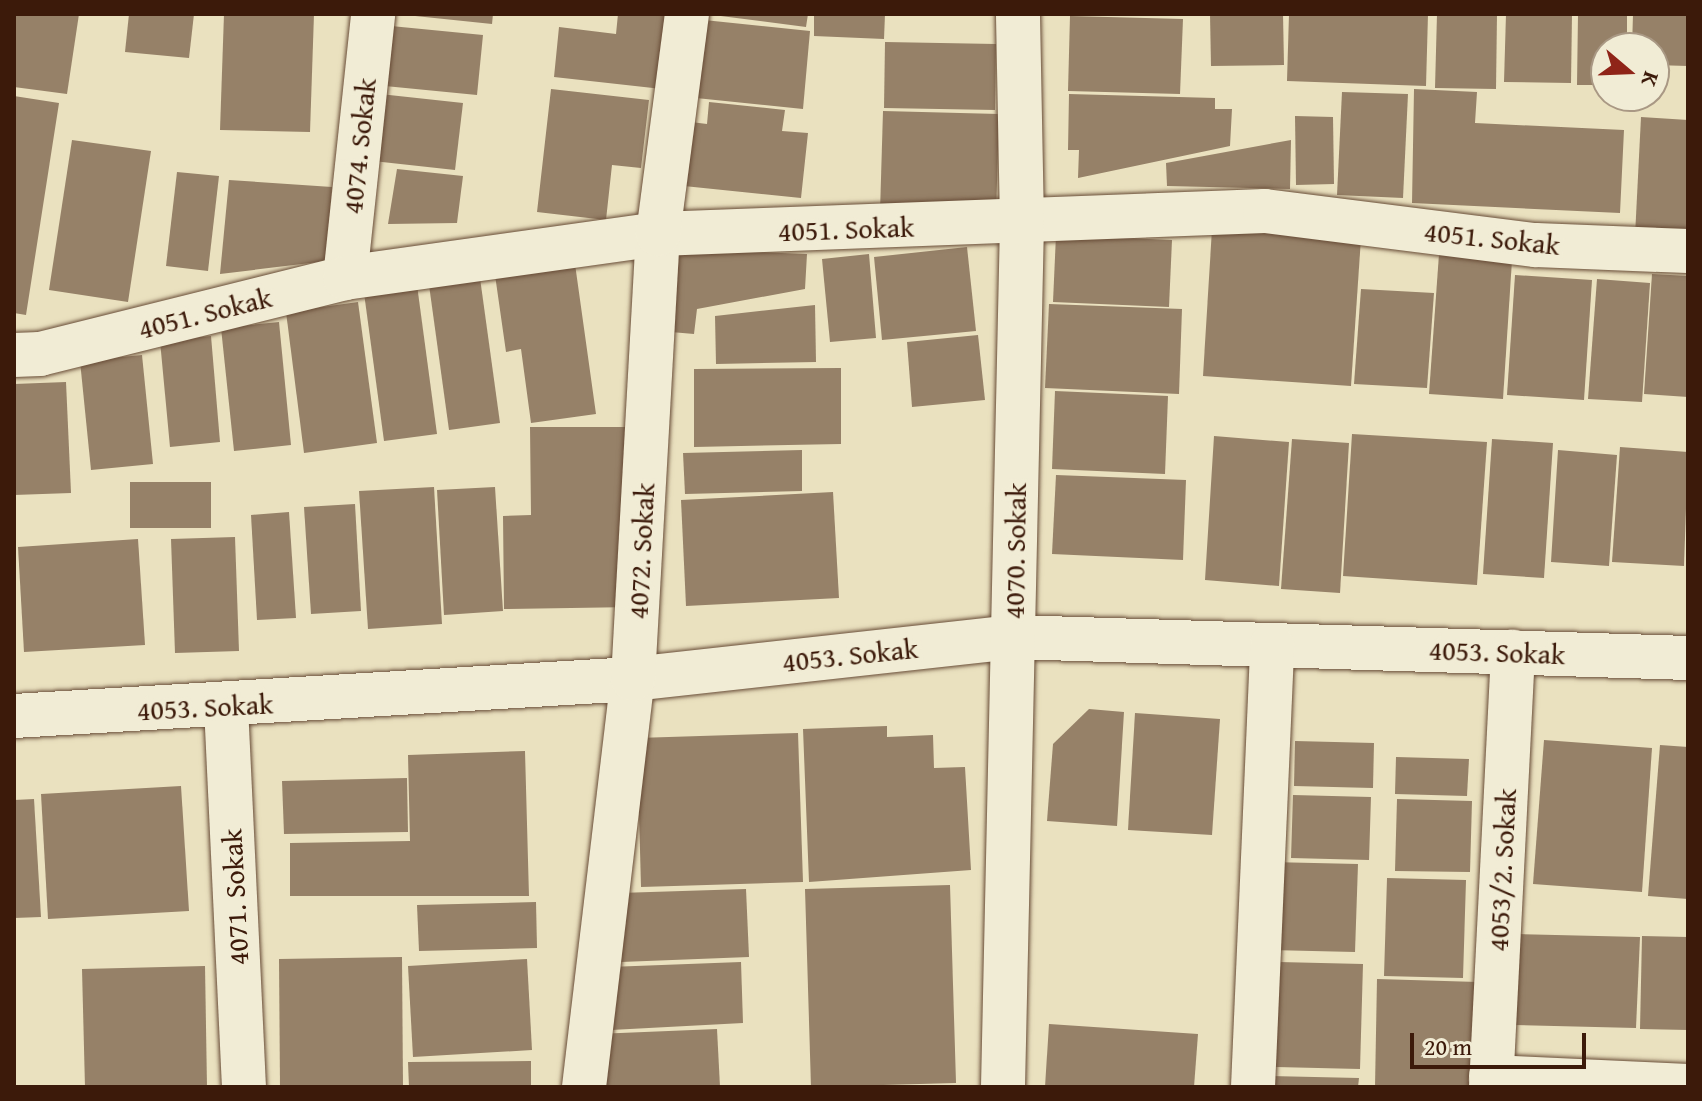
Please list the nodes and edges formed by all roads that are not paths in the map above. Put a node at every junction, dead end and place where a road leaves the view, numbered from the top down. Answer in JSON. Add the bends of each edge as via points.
{"nodes":[{"id":1,"x":373,"y":14,"type":"edge"},
{"id":2,"x":687,"y":14,"type":"edge"},
{"id":3,"x":1018,"y":14,"type":"edge"},
{"id":4,"x":1022,"y":224,"type":"junction"},
{"id":5,"x":658,"y":234,"type":"junction"},
{"id":6,"x":1688,"y":251,"type":"edge"},
{"id":7,"x":345,"y":278,"type":"junction"},
{"id":8,"x":14,"y":355,"type":"edge"},
{"id":9,"x":1013,"y":637,"type":"junction"},
{"id":10,"x":1272,"y":645,"type":"junction"},
{"id":11,"x":1513,"y":652,"type":"junction"},
{"id":12,"x":1688,"y":658,"type":"edge"},
{"id":13,"x":633,"y":679,"type":"junction"},
{"id":14,"x":226,"y":706,"type":"junction"},
{"id":15,"x":14,"y":716,"type":"edge"},
{"id":16,"x":1491,"y":1082,"type":"edge"},
{"id":17,"x":1688,"y":1086,"type":"edge"},
{"id":18,"x":244,"y":1087,"type":"edge"},
{"id":19,"x":584,"y":1087,"type":"edge"},
{"id":20,"x":1003,"y":1087,"type":"edge"},
{"id":21,"x":1253,"y":1087,"type":"edge"}],
"edges":[{"from":1,"to":7,"type":"street","name":"4074. Sokak"},
{"from":2,"to":5,"type":"street","name":"4072. Sokak"},
{"from":3,"to":4,"type":"street","name":"4070. Sokak"},
{"from":4,"to":5,"type":"street","name":"4051. Sokak"},
{"from":4,"to":6,"type":"street","name":"4051. Sokak","via":[[1265,211],[1536,245]]},
{"from":4,"to":9,"type":"street","name":"4070. Sokak"},
{"from":5,"to":7,"type":"street","name":"4051. Sokak"},
{"from":5,"to":13,"type":"street","name":"4072. Sokak"},
{"from":7,"to":8,"type":"street","name":"4051. Sokak","via":[[40,354]]},
{"from":9,"to":10,"type":"street","name":"4053. Sokak"},
{"from":9,"to":13,"type":"street","name":"4053. Sokak"},
{"from":9,"to":20,"type":"street","name":"4070. Sokak"},
{"from":10,"to":11,"type":"street","name":"4053. Sokak"},
{"from":10,"to":21,"type":"street"},
{"from":11,"to":12,"type":"street","name":"4053. Sokak"},
{"from":11,"to":16,"type":"street","name":"4053/2. Sokak"},
{"from":13,"to":14,"type":"street","name":"4053. Sokak"},
{"from":13,"to":19,"type":"street","name":"4072. Sokak"},
{"from":14,"to":15,"type":"street","name":"4053. Sokak"},
{"from":14,"to":18,"type":"street","name":"4071. Sokak"},
{"from":16,"to":17,"type":"street"}]}
